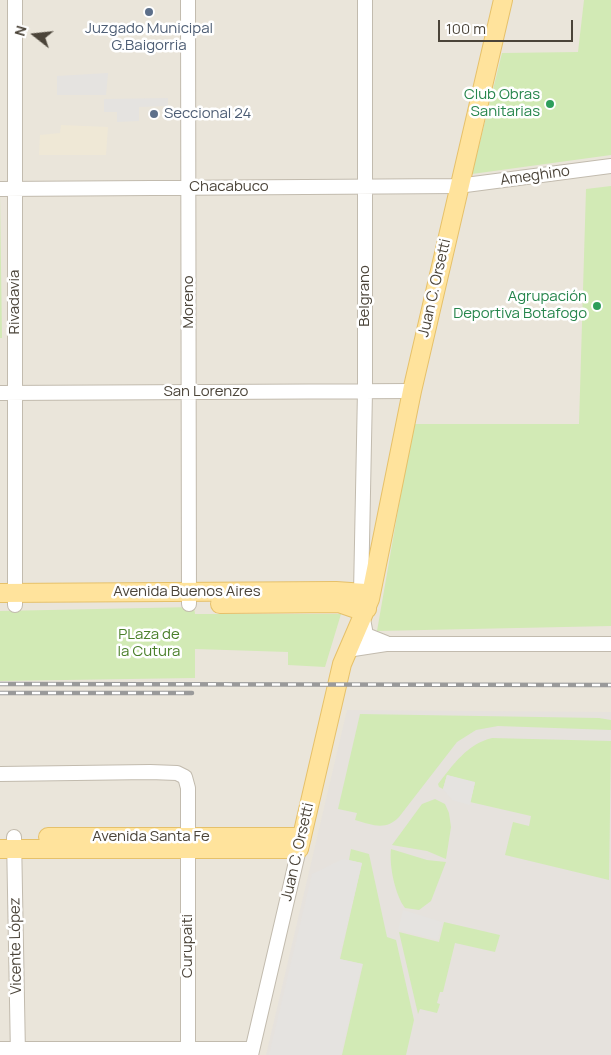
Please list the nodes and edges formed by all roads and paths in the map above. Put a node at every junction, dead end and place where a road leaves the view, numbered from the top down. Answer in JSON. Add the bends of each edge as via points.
{"nodes":[{"id":1,"x":15,"y":0,"type":"edge"},
{"id":2,"x":188,"y":0,"type":"edge"},
{"id":3,"x":365,"y":0,"type":"edge"},
{"id":4,"x":503,"y":0,"type":"edge"},
{"id":5,"x":611,"y":166,"type":"edge"},
{"id":6,"x":365,"y":186,"type":"junction"},
{"id":7,"x":458,"y":186,"type":"junction"},
{"id":8,"x":188,"y":187,"type":"junction"},
{"id":9,"x":0,"y":188,"type":"edge"},
{"id":10,"x":14,"y":188,"type":"junction"},
{"id":11,"x":365,"y":391,"type":"junction"},
{"id":12,"x":412,"y":391,"type":"junction"},
{"id":13,"x":189,"y":392,"type":"junction"},
{"id":14,"x":0,"y":393,"type":"edge"},
{"id":15,"x":15,"y":393,"type":"junction"},
{"id":16,"x":189,"y":598,"type":"junction"},
{"id":17,"x":7,"y":599,"type":"edge"},
{"id":18,"x":363,"y":605,"type":"junction"},
{"id":19,"x":386,"y":644,"type":"junction"},
{"id":20,"x":611,"y":644,"type":"edge"},
{"id":21,"x":347,"y":650,"type":"junction"},
{"id":22,"x":0,"y":774,"type":"edge"},
{"id":23,"x":7,"y":843,"type":"edge"},
{"id":24,"x":188,"y":843,"type":"junction"},
{"id":25,"x":301,"y":843,"type":"junction"},
{"id":26,"x":0,"y":1049,"type":"edge"},
{"id":27,"x":18,"y":1052,"type":"edge"},
{"id":28,"x":188,"y":1052,"type":"edge"},
{"id":29,"x":251,"y":1052,"type":"edge"}],
"edges":[{"from":1,"to":10,"type":"street","name":"Rivadavia"},
{"from":2,"to":8,"type":"street","name":"Moreno"},
{"from":3,"to":6,"type":"street","name":"Belgrano"},
{"from":4,"to":7,"type":"main road","name":"Juan C. Orsetti"},
{"from":5,"to":7,"type":"street","name":"Ameghino"},
{"from":6,"to":7,"type":"street","name":"Chacabuco"},
{"from":6,"to":8,"type":"street","name":"Chacabuco"},
{"from":6,"to":11,"type":"street","name":"Belgrano"},
{"from":7,"to":12,"type":"main road","name":"Juan C. Orsetti"},
{"from":8,"to":10,"type":"street","name":"Chacabuco"},
{"from":8,"to":13,"type":"street","name":"Moreno"},
{"from":9,"to":10,"type":"street","name":"Chacabuco"},
{"from":10,"to":15,"type":"street","name":"Rivadavia"},
{"from":11,"to":12,"type":"street","name":"San Lorenzo"},
{"from":11,"to":13,"type":"street","name":"San Lorenzo"},
{"from":11,"to":18,"type":"street","name":"Belgrano"},
{"from":12,"to":18,"type":"main road","name":"Juan C. Orsetti","via":[[374,577]]},
{"from":13,"to":15,"type":"street","name":"San Lorenzo"},
{"from":13,"to":16,"type":"street","name":"Moreno"},
{"from":14,"to":15,"type":"street","name":"San Lorenzo"},
{"from":15,"to":17,"type":"street","name":"Rivadavia"},
{"from":16,"to":17,"type":"main road","name":"Avenida Buenos Aires"},
{"from":16,"to":18,"type":"main road","name":"Avenida Buenos Aires"},
{"from":18,"to":19,"type":"street","via":[[366,635]]},
{"from":18,"to":21,"type":"main road","name":"Juan C. Orsetti"},
{"from":19,"to":20,"type":"street"},
{"from":19,"to":21,"type":"street"},
{"from":21,"to":25,"type":"main road","name":"Juan C. Orsetti"},
{"from":22,"to":24,"type":"street","name":"Curupaiti","via":[[177,773],[185,777],[188,788]]},
{"from":23,"to":24,"type":"main road","name":"Avenida Santa Fe"},
{"from":23,"to":27,"type":"street","name":"Vicente López"},
{"from":24,"to":25,"type":"main road","name":"Avenida Santa Fe"},
{"from":24,"to":28,"type":"street","name":"Curupaiti"},
{"from":25,"to":29,"type":"street","name":"Juan C. Orsetti"},
{"from":26,"to":27,"type":"street"},
{"from":27,"to":28,"type":"street"},
{"from":28,"to":29,"type":"street"}]}
